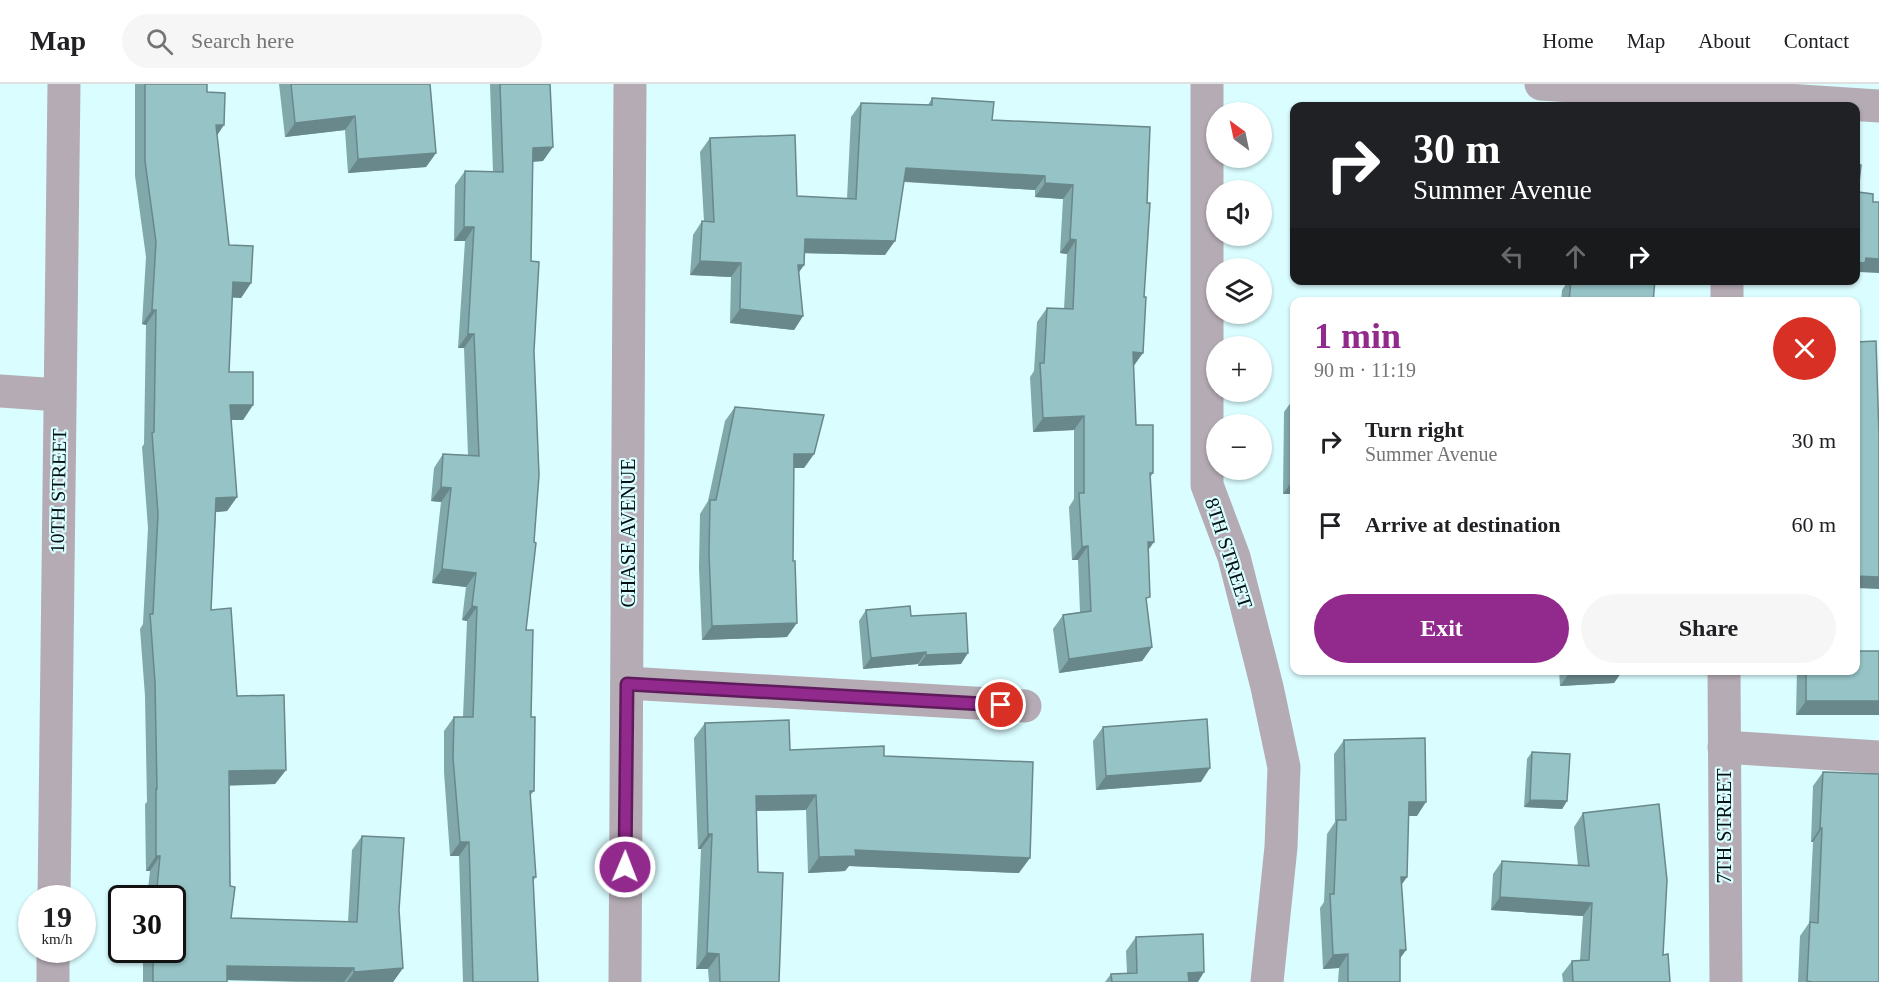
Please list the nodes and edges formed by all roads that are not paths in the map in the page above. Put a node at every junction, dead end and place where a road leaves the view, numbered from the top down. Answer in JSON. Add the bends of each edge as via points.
{"nodes":[{"id":1,"x":64,"y":84,"type":"edge"},
{"id":2,"x":630,"y":84,"type":"edge"},
{"id":3,"x":1207,"y":84,"type":"edge"},
{"id":4,"x":1541,"y":84,"type":"edge"},
{"id":5,"x":1728,"y":96,"type":"edge"},
{"id":6,"x":1819,"y":102,"type":"edge"},
{"id":7,"x":1860,"y":105,"type":"edge"},
{"id":8,"x":1879,"y":106,"type":"edge"},
{"id":9,"x":0,"y":391,"type":"edge"},
{"id":10,"x":59,"y":395,"type":"junction"},
{"id":11,"x":1724,"y":675,"type":"edge"},
{"id":12,"x":627,"y":684,"type":"junction"},
{"id":13,"x":1025,"y":706,"type":"dead end"},
{"id":14,"x":1724,"y":747,"type":"junction"},
{"id":15,"x":1879,"y":757,"type":"edge"},
{"id":16,"x":54,"y":885,"type":"edge"},
{"id":17,"x":53,"y":963,"type":"edge"},
{"id":18,"x":53,"y":982,"type":"edge"},
{"id":19,"x":624,"y":982,"type":"edge"},
{"id":20,"x":1267,"y":982,"type":"edge"},
{"id":21,"x":1726,"y":982,"type":"edge"}],
"edges":[{"from":1,"to":10,"type":"street","name":"10TH STREET"},
{"from":2,"to":12,"type":"street","name":"CHASE AVENUE"},
{"from":3,"to":20,"type":"street","name":"8TH STREET","via":[[1207,485],[1237,568],[1284,767],[1281,847]]},
{"from":4,"to":5,"type":"street"},
{"from":5,"to":6,"type":"street"},
{"from":7,"to":8,"type":"street"},
{"from":9,"to":10,"type":"street"},
{"from":10,"to":16,"type":"street","name":"10TH STREET"},
{"from":11,"to":14,"type":"street","name":"7TH STREET"},
{"from":12,"to":13,"type":"street"},
{"from":12,"to":19,"type":"street","name":"CHASE AVENUE"},
{"from":14,"to":15,"type":"street"},
{"from":14,"to":21,"type":"street","name":"7TH STREET"},
{"from":17,"to":18,"type":"street"}]}
